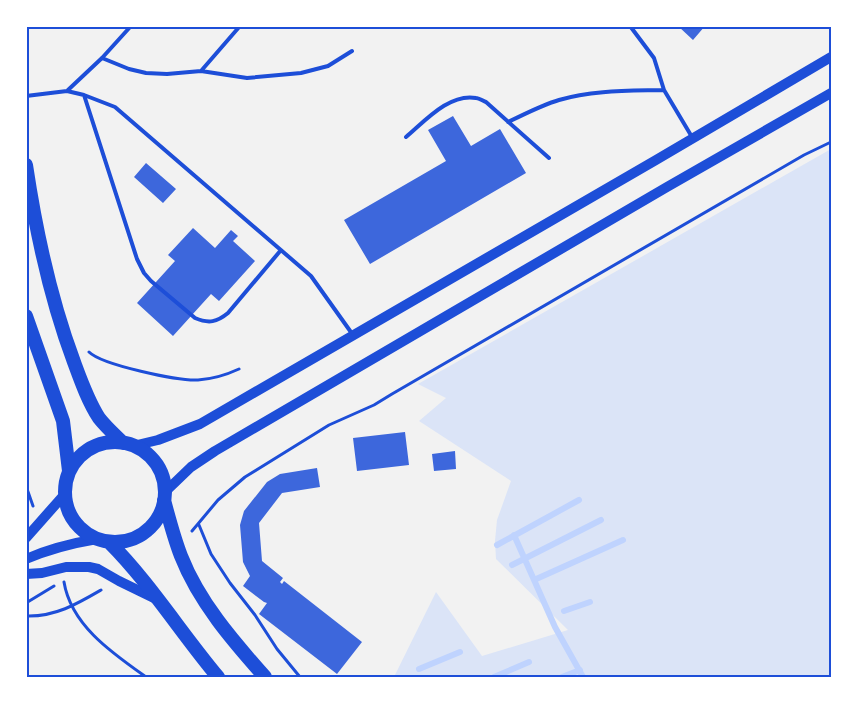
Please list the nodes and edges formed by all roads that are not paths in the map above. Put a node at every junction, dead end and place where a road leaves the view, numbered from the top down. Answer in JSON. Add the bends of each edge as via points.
{"nodes":[{"id":1,"x":131,"y":26,"type":"edge"},
{"id":2,"x":240,"y":26,"type":"edge"},
{"id":3,"x":630,"y":26,"type":"edge"},
{"id":4,"x":352,"y":51,"type":"dead end"},
{"id":5,"x":831,"y":57,"type":"edge"},
{"id":6,"x":102,"y":58,"type":"junction"},
{"id":7,"x":201,"y":72,"type":"junction"},
{"id":8,"x":664,"y":90,"type":"junction"},
{"id":9,"x":67,"y":91,"type":"junction"},
{"id":10,"x":831,"y":93,"type":"edge"},
{"id":11,"x":84,"y":95,"type":"junction"},
{"id":12,"x":26,"y":96,"type":"edge"},
{"id":13,"x":508,"y":122,"type":"junction"},
{"id":14,"x":406,"y":137,"type":"dead end"},
{"id":15,"x":693,"y":139,"type":"junction"},
{"id":16,"x":550,"y":158,"type":"dead end"},
{"id":17,"x":26,"y":165,"type":"edge"},
{"id":18,"x":280,"y":250,"type":"junction"},
{"id":19,"x":26,"y":316,"type":"edge"},
{"id":20,"x":354,"y":336,"type":"junction"},
{"id":21,"x":128,"y":444,"type":"junction"},
{"id":22,"x":69,"y":472,"type":"junction"},
{"id":23,"x":64,"y":495,"type":"junction"},
{"id":24,"x":165,"y":496,"type":"junction"},
{"id":25,"x":26,"y":538,"type":"edge"},
{"id":26,"x":103,"y":541,"type":"junction"},
{"id":27,"x":26,"y":559,"type":"edge"},
{"id":28,"x":26,"y":574,"type":"edge"},
{"id":29,"x":159,"y":600,"type":"junction"},
{"id":30,"x":218,"y":677,"type":"edge"},
{"id":31,"x":265,"y":677,"type":"edge"}],
"edges":[{"from":1,"to":6,"type":"lane"},
{"from":2,"to":7,"type":"lane"},
{"from":3,"to":8,"type":"lane","via":[[654,58]]},
{"from":4,"to":7,"type":"lane","via":[[328,66],[301,73],[247,78]]},
{"from":5,"to":15,"type":"main road"},
{"from":6,"to":7,"type":"lane","via":[[146,73]]},
{"from":6,"to":9,"type":"lane"},
{"from":8,"to":13,"type":"lane","via":[[578,95],[556,100]]},
{"from":8,"to":15,"type":"lane"},
{"from":9,"to":11,"type":"lane"},
{"from":9,"to":12,"type":"lane"},
{"from":10,"to":24,"type":"main road","via":[[214,451],[191,467]]},
{"from":11,"to":18,"type":"lane","via":[[115,107]]},
{"from":11,"to":18,"type":"lane","via":[[144,273],[195,318],[204,322],[222,318]]},
{"from":13,"to":14,"type":"lane","via":[[486,102],[464,98],[448,103]]},
{"from":13,"to":16,"type":"lane"},
{"from":15,"to":20,"type":"main road"},
{"from":17,"to":21,"type":"highway","via":[[37,233],[62,331],[99,417],[108,429]]},
{"from":18,"to":20,"type":"lane","via":[[311,276]]},
{"from":19,"to":22,"type":"highway","via":[[63,421]]},
{"from":20,"to":21,"type":"main road","via":[[200,424],[158,440]]},
{"from":21,"to":22,"type":"highway","via":[[110,442],[91,448],[76,460]]},
{"from":21,"to":24,"type":"highway","via":[[152,459],[161,475]]},
{"from":22,"to":23,"type":"highway"},
{"from":23,"to":25,"type":"main road"},
{"from":23,"to":26,"type":"highway","via":[[71,518],[82,530]]},
{"from":24,"to":26,"type":"highway","via":[[160,515],[151,527],[124,541]]},
{"from":24,"to":31,"type":"highway","via":[[181,556],[202,598]]},
{"from":26,"to":27,"type":"main road","via":[[75,543]]},
{"from":26,"to":29,"type":"highway","via":[[127,560]]},
{"from":28,"to":29,"type":"main road","via":[[66,567],[98,568]]},
{"from":29,"to":30,"type":"highway"}]}
